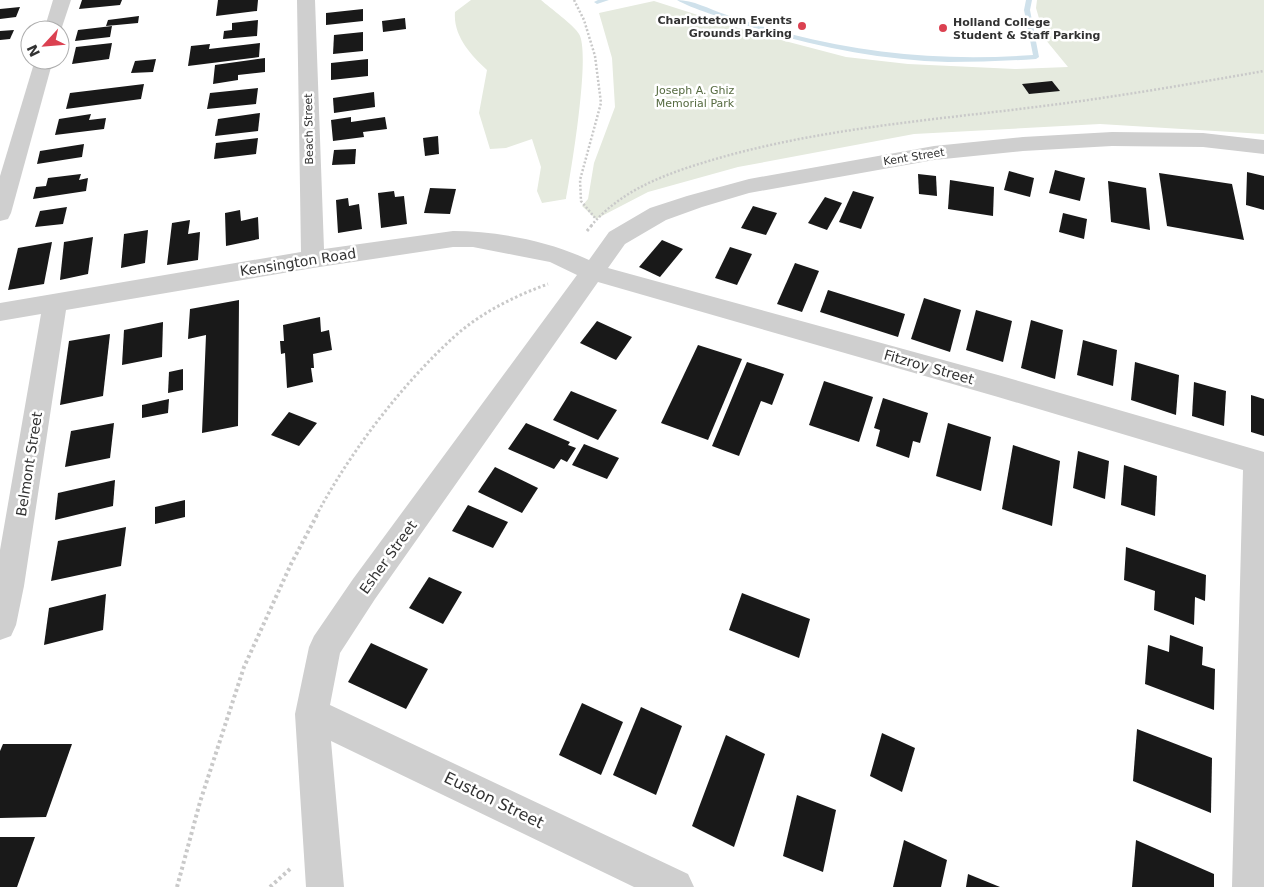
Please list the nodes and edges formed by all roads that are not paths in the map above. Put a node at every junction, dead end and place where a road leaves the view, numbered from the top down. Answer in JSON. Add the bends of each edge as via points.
{"nodes":[{"id":1,"x":62,"y":0,"type":"edge"},
{"id":2,"x":306,"y":0,"type":"edge"},
{"id":3,"x":56,"y":20,"type":"edge"},
{"id":4,"x":41,"y":70,"type":"edge"},
{"id":5,"x":1264,"y":147,"type":"edge"},
{"id":6,"x":0,"y":213,"type":"edge"},
{"id":7,"x":313,"y":259,"type":"junction"},
{"id":8,"x":592,"y":272,"type":"junction"},
{"id":9,"x":55,"y":303,"type":"junction"},
{"id":10,"x":0,"y":312,"type":"edge"},
{"id":11,"x":1260,"y":463,"type":"edge"},
{"id":12,"x":0,"y":625,"type":"edge"},
{"id":13,"x":312,"y":714,"type":"junction"},
{"id":14,"x":325,"y":887,"type":"edge"},
{"id":15,"x":675,"y":887,"type":"edge"},
{"id":16,"x":1252,"y":887,"type":"edge"}],
"edges":[{"from":1,"to":3,"type":"street"},
{"from":2,"to":7,"type":"street","name":"Beach Street"},
{"from":4,"to":6,"type":"street"},
{"from":5,"to":8,"type":"street","name":"Kent Street","via":[[1203,140],[1023,144],[934,153],[749,186],[658,214],[617,238]]},
{"from":7,"to":8,"type":"street","name":"Kensington Road","via":[[473,239],[555,254]]},
{"from":7,"to":9,"type":"street","name":"Kensington Road"},
{"from":8,"to":11,"type":"street","name":"Fitzroy Street"},
{"from":8,"to":13,"type":"street","name":"Esher Street","via":[[364,589],[326,647]]},
{"from":9,"to":10,"type":"street","name":"Kensington Road"},
{"from":9,"to":12,"type":"street","name":"Belmont Street"},
{"from":11,"to":16,"type":"street"},
{"from":13,"to":14,"type":"street","name":"Esher Street"},
{"from":13,"to":15,"type":"street","name":"Euston Street"}]}
